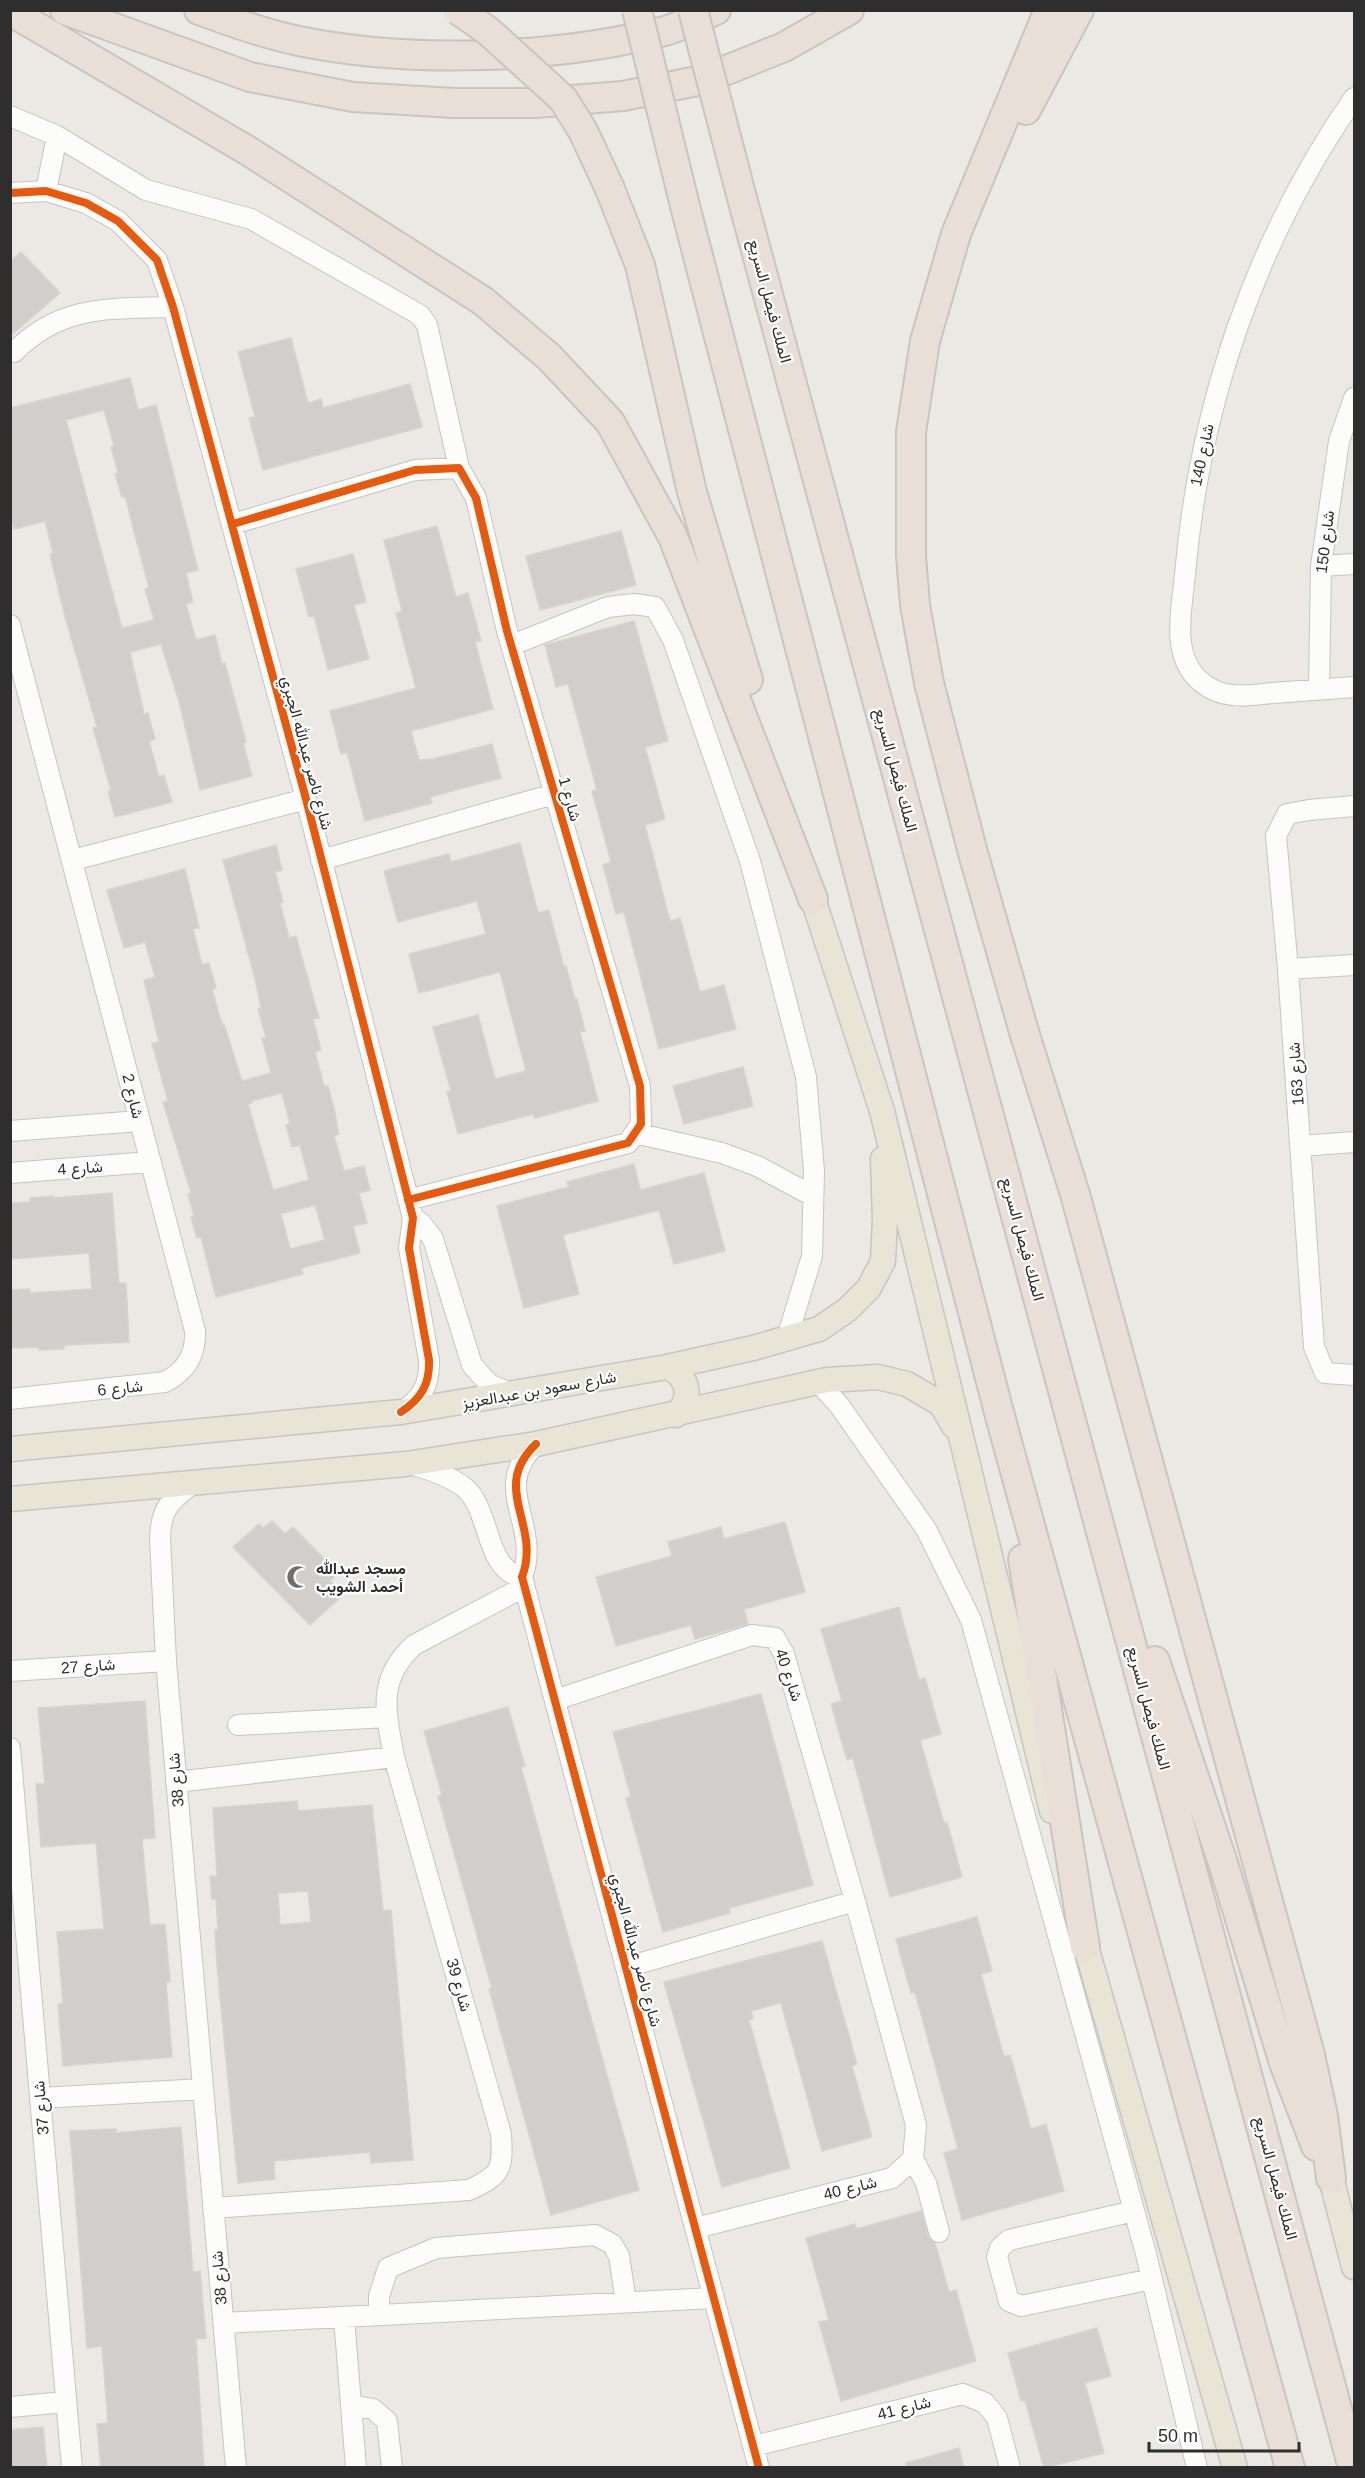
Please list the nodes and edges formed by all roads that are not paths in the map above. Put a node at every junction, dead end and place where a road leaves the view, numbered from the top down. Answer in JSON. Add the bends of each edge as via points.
{"nodes":[{"id":1,"x":65,"y":10,"type":"edge"},
{"id":2,"x":199,"y":10,"type":"edge"},
{"id":3,"x":458,"y":10,"type":"edge"},
{"id":4,"x":637,"y":10,"type":"edge"},
{"id":5,"x":693,"y":10,"type":"edge"},
{"id":6,"x":716,"y":10,"type":"edge"},
{"id":7,"x":849,"y":10,"type":"edge"},
{"id":8,"x":1049,"y":10,"type":"edge"},
{"id":9,"x":1079,"y":10,"type":"edge"},
{"id":10,"x":10,"y":11,"type":"edge"},
{"id":11,"x":1354,"y":98,"type":"edge"},
{"id":12,"x":10,"y":116,"type":"edge"},
{"id":13,"x":57,"y":136,"type":"junction"},
{"id":14,"x":46,"y":191,"type":"junction"},
{"id":15,"x":10,"y":193,"type":"edge"},
{"id":16,"x":956,"y":234,"type":"junction"},
{"id":17,"x":173,"y":307,"type":"junction"},
{"id":18,"x":14,"y":352,"type":"dead end"},
{"id":19,"x":1354,"y":398,"type":"edge"},
{"id":20,"x":459,"y":468,"type":"junction"},
{"id":21,"x":233,"y":524,"type":"junction"},
{"id":22,"x":1354,"y":564,"type":"edge"},
{"id":23,"x":1321,"y":566,"type":"junction"},
{"id":24,"x":10,"y":626,"type":"edge"},
{"id":25,"x":512,"y":645,"type":"junction"},
{"id":26,"x":1354,"y":687,"type":"edge"},
{"id":27,"x":1318,"y":690,"type":"junction"},
{"id":28,"x":554,"y":794,"type":"junction"},
{"id":29,"x":306,"y":799,"type":"junction"},
{"id":30,"x":1354,"y":806,"type":"edge"},
{"id":31,"x":73,"y":860,"type":"junction"},
{"id":32,"x":321,"y":860,"type":"junction"},
{"id":33,"x":813,"y":899,"type":"junction"},
{"id":34,"x":1354,"y":965,"type":"edge"},
{"id":35,"x":1288,"y":969,"type":"junction"},
{"id":36,"x":882,"y":1111,"type":"junction"},
{"id":37,"x":139,"y":1121,"type":"junction"},
{"id":38,"x":10,"y":1131,"type":"edge"},
{"id":39,"x":635,"y":1133,"type":"junction"},
{"id":40,"x":1354,"y":1142,"type":"edge"},
{"id":41,"x":1300,"y":1146,"type":"junction"},
{"id":42,"x":150,"y":1162,"type":"junction"},
{"id":43,"x":10,"y":1173,"type":"edge"},
{"id":44,"x":813,"y":1196,"type":"junction"},
{"id":45,"x":410,"y":1209,"type":"junction"},
{"id":46,"x":195,"y":1331,"type":"joint"},
{"id":47,"x":787,"y":1338,"type":"junction"},
{"id":48,"x":667,"y":1367,"type":"junction"},
{"id":49,"x":1354,"y":1375,"type":"edge"},
{"id":50,"x":818,"y":1382,"type":"junction"},
{"id":51,"x":512,"y":1394,"type":"junction"},
{"id":52,"x":10,"y":1399,"type":"edge"},
{"id":53,"x":401,"y":1412,"type":"junction"},
{"id":54,"x":676,"y":1414,"type":"junction"},
{"id":55,"x":1001,"y":1420,"type":"junction"},
{"id":56,"x":960,"y":1438,"type":"junction"},
{"id":57,"x":536,"y":1444,"type":"junction"},
{"id":58,"x":10,"y":1449,"type":"edge"},
{"id":59,"x":406,"y":1464,"type":"junction"},
{"id":60,"x":193,"y":1483,"type":"junction"},
{"id":61,"x":10,"y":1499,"type":"edge"},
{"id":62,"x":1102,"y":1533,"type":"junction"},
{"id":63,"x":523,"y":1582,"type":"junction"},
{"id":64,"x":166,"y":1661,"type":"junction"},
{"id":65,"x":10,"y":1671,"type":"edge"},
{"id":66,"x":555,"y":1700,"type":"junction"},
{"id":67,"x":387,"y":1717,"type":"junction"},
{"id":68,"x":238,"y":1725,"type":"dead end"},
{"id":69,"x":10,"y":1749,"type":"edge"},
{"id":70,"x":394,"y":1757,"type":"junction"},
{"id":71,"x":177,"y":1782,"type":"junction"},
{"id":72,"x":855,"y":1901,"type":"junction"},
{"id":73,"x":1085,"y":1947,"type":"junction"},
{"id":74,"x":627,"y":1967,"type":"junction"},
{"id":75,"x":203,"y":2089,"type":"junction"},
{"id":76,"x":40,"y":2098,"type":"junction"},
{"id":77,"x":913,"y":2159,"type":"junction"},
{"id":78,"x":1331,"y":2178,"type":"junction"},
{"id":79,"x":213,"y":2208,"type":"junction"},
{"id":80,"x":1134,"y":2211,"type":"junction"},
{"id":81,"x":696,"y":2228,"type":"junction"},
{"id":82,"x":939,"y":2232,"type":"dead end"},
{"id":83,"x":1354,"y":2267,"type":"edge"},
{"id":84,"x":1152,"y":2279,"type":"junction"},
{"id":85,"x":714,"y":2298,"type":"junction"},
{"id":86,"x":626,"y":2302,"type":"junction"},
{"id":87,"x":379,"y":2315,"type":"junction"},
{"id":88,"x":344,"y":2317,"type":"junction"},
{"id":89,"x":223,"y":2324,"type":"junction"},
{"id":90,"x":66,"y":2402,"type":"junction"},
{"id":91,"x":351,"y":2405,"type":"junction"},
{"id":92,"x":10,"y":2407,"type":"edge"},
{"id":93,"x":754,"y":2446,"type":"junction"},
{"id":94,"x":72,"y":2468,"type":"edge"},
{"id":95,"x":236,"y":2468,"type":"edge"},
{"id":96,"x":356,"y":2468,"type":"edge"},
{"id":97,"x":392,"y":2468,"type":"edge"},
{"id":98,"x":759,"y":2468,"type":"edge"},
{"id":99,"x":1010,"y":2468,"type":"edge"},
{"id":100,"x":1197,"y":2468,"type":"edge"},
{"id":101,"x":1235,"y":2468,"type":"edge"},
{"id":102,"x":1290,"y":2468,"type":"edge"},
{"id":103,"x":1353,"y":2468,"type":"edge"}],
"edges":[{"from":1,"to":7,"type":"highway","via":[[250,77],[353,98],[454,103],[535,103],[623,96],[702,80],[784,47]]},
{"from":2,"to":6,"type":"highway","via":[[299,41],[383,54],[478,55],[585,47],[667,30]]},
{"from":3,"to":33,"type":"highway","bridge":true,"via":[[488,31],[563,99],[610,189],[640,265],[692,492]]},
{"from":4,"to":55,"type":"highway","bridge":true},
{"from":5,"to":62,"type":"highway","name":"الملك فيصل السريع","bridge":true},
{"from":8,"to":16,"type":"highway"},
{"from":9,"to":16,"type":"highway"},
{"from":10,"to":33,"type":"highway","via":[[250,152],[483,301],[549,357],[610,422],[674,537]]},
{"from":11,"to":27,"type":"street","name":"شارع 140","via":[[1321,148],[1278,229],[1226,358],[1194,492],[1180,629],[1186,664],[1211,689],[1233,696]]},
{"from":12,"to":13,"type":"street","name":"شارع 1"},
{"from":13,"to":14,"type":"street"},
{"from":13,"to":20,"type":"street","name":"شارع 1","via":[[146,190],[251,219],[420,315],[428,325]]},
{"from":14,"to":15,"type":"street","name":"شارع ناصر عبدالله الجبري"},
{"from":14,"to":17,"type":"street","name":"شارع ناصر عبدالله الجبري","via":[[86,203],[118,221],[157,260]]},
{"from":16,"to":78,"type":"highway","via":[[925,341],[911,432],[911,556],[920,645],[973,853],[1078,1205],[1310,2055]]},
{"from":17,"to":18,"type":"street","via":[[83,311],[45,326]]},
{"from":17,"to":21,"type":"street","name":"شارع ناصر عبدالله الجبري"},
{"from":19,"to":23,"type":"street","name":"شارع 150","via":[[1339,441]]},
{"from":20,"to":21,"type":"street","via":[[415,470]]},
{"from":20,"to":25,"type":"street","name":"شارع 1","via":[[476,498]]},
{"from":21,"to":29,"type":"street","name":"شارع ناصر عبدالله الجبري"},
{"from":22,"to":23,"type":"street"},
{"from":23,"to":27,"type":"street","name":"شارع 150"},
{"from":24,"to":31,"type":"street","name":"شارع 2"},
{"from":25,"to":28,"type":"street","name":"شارع 1"},
{"from":25,"to":44,"type":"street","via":[[608,607],[634,604],[655,607],[674,640],[750,861],[806,1077]]},
{"from":26,"to":27,"type":"street","name":"شارع 140"},
{"from":28,"to":32,"type":"street"},
{"from":28,"to":39,"type":"street","name":"شارع 1","via":[[640,1086],[642,1124]]},
{"from":29,"to":31,"type":"street"},
{"from":29,"to":32,"type":"street","name":"شارع ناصر عبدالله الجبري"},
{"from":30,"to":35,"type":"street","name":"شارع 163","via":[[1287,814],[1276,836]]},
{"from":31,"to":37,"type":"street","name":"شارع 2"},
{"from":32,"to":45,"type":"street","name":"شارع ناصر عبدالله الجبري"},
{"from":33,"to":36,"type":"main road"},
{"from":34,"to":35,"type":"street"},
{"from":35,"to":41,"type":"street","name":"شارع 163"},
{"from":36,"to":47,"type":"main road","name":"شارع سعود بن عبدالعزيز","via":[[883,1262],[870,1288],[847,1310],[819,1329]]},
{"from":36,"to":56,"type":"main road"},
{"from":37,"to":38,"type":"street"},
{"from":37,"to":42,"type":"street","name":"شارع 2"},
{"from":39,"to":44,"type":"street","via":[[722,1153],[757,1166]]},
{"from":39,"to":45,"type":"street","via":[[628,1143]]},
{"from":40,"to":41,"type":"street"},
{"from":41,"to":49,"type":"street","name":"شارع 163","via":[[1314,1347],[1326,1373]]},
{"from":42,"to":43,"type":"street","name":"شارع 4"},
{"from":42,"to":46,"type":"street","name":"شارع 2"},
{"from":44,"to":47,"type":"street","via":[[812,1256]]},
{"from":45,"to":51,"type":"street","name":"شارع ناصر عبدالله الجبري","via":[[433,1239],[472,1365],[489,1384]]},
{"from":45,"to":53,"type":"street","name":"شارع ناصر عبدالله الجبري","via":[[409,1248],[429,1373],[420,1396]]},
{"from":46,"to":52,"type":"street","name":"شارع 6","via":[[194,1349],[186,1366],[165,1382]]},
{"from":47,"to":48,"type":"main road","name":"شارع سعود بن عبدالعزيز"},
{"from":48,"to":51,"type":"main road","name":"شارع سعود بن عبدالعزيز"},
{"from":48,"to":54,"type":"main road","via":[[686,1383],[687,1401]]},
{"from":50,"to":54,"type":"main road"},
{"from":50,"to":56,"type":"main road","via":[[878,1377],[907,1384],[941,1404]]},
{"from":50,"to":80,"type":"street","via":[[839,1405],[926,1529],[971,1620]]},
{"from":51,"to":53,"type":"main road","name":"شارع سعود بن عبدالعزيز"},
{"from":53,"to":58,"type":"main road","name":"شارع سعود بن عبدالعزيز"},
{"from":54,"to":57,"type":"main road"},
{"from":55,"to":73,"type":"highway"},
{"from":55,"to":102,"type":"highway"},
{"from":56,"to":73,"type":"main road"},
{"from":57,"to":59,"type":"main road"},
{"from":57,"to":63,"type":"street","name":"شارع ناصر عبدالله الجبري","via":[[521,1462],[515,1482],[528,1544]]},
{"from":59,"to":60,"type":"main road"},
{"from":59,"to":63,"type":"street","via":[[435,1472],[465,1488],[477,1503],[500,1564]]},
{"from":60,"to":61,"type":"main road"},
{"from":60,"to":64,"type":"street","name":"شارع 38","via":[[173,1499],[160,1522]]},
{"from":62,"to":78,"type":"highway","via":[[1139,1614],[1223,1863],[1284,2063]]},
{"from":62,"to":103,"type":"highway","name":"الملك فيصل السريع"},
{"from":63,"to":66,"type":"street","name":"شارع ناصر عبدالله الجبري"},
{"from":63,"to":67,"type":"street","name":"شارع 39","via":[[404,1654],[388,1684]]},
{"from":64,"to":65,"type":"street","name":"شارع 27"},
{"from":64,"to":71,"type":"street","name":"شارع 38"},
{"from":66,"to":72,"type":"street","name":"شارع 40","via":[[752,1635],[775,1638],[784,1654]]},
{"from":66,"to":74,"type":"street","name":"شارع ناصر عبدالله الجبري"},
{"from":67,"to":68,"type":"street"},
{"from":67,"to":70,"type":"street","name":"شارع 39"},
{"from":69,"to":76,"type":"street","name":"شارع 37"},
{"from":70,"to":71,"type":"street"},
{"from":70,"to":79,"type":"street","name":"شارع 39","via":[[501,2134],[502,2162],[489,2181],[469,2190]]},
{"from":71,"to":75,"type":"street","name":"شارع 38"},
{"from":72,"to":74,"type":"street"},
{"from":72,"to":77,"type":"street","name":"شارع 40","via":[[916,2125]]},
{"from":73,"to":101,"type":"main road"},
{"from":74,"to":81,"type":"street","name":"شارع ناصر عبدالله الجبري"},
{"from":75,"to":76,"type":"street"},
{"from":75,"to":79,"type":"street","name":"شارع 38"},
{"from":76,"to":90,"type":"street","name":"شارع 37"},
{"from":77,"to":81,"type":"street","name":"شارع 40","via":[[892,2178]]},
{"from":77,"to":82,"type":"street","via":[[926,2183]]},
{"from":78,"to":83,"type":"main road"},
{"from":79,"to":89,"type":"street","name":"شارع 38"},
{"from":80,"to":84,"type":"street"},
{"from":80,"to":84,"type":"street","via":[[1009,2240],[997,2257],[1010,2301],[1021,2306]]},
{"from":81,"to":85,"type":"street","name":"شارع ناصر عبدالله الجبري"},
{"from":84,"to":100,"type":"street"},
{"from":85,"to":86,"type":"street"},
{"from":85,"to":93,"type":"street","name":"شارع ناصر عبدالله الجبري"},
{"from":86,"to":87,"type":"street"},
{"from":86,"to":87,"type":"street","via":[[619,2256],[612,2244],[595,2235],[436,2248],[388,2268],[379,2296]]},
{"from":87,"to":88,"type":"street"},
{"from":88,"to":89,"type":"street"},
{"from":88,"to":91,"type":"street"},
{"from":89,"to":95,"type":"street","name":"شارع 38"},
{"from":90,"to":92,"type":"street"},
{"from":90,"to":94,"type":"street","name":"شارع 37"},
{"from":91,"to":96,"type":"street"},
{"from":91,"to":97,"type":"street","via":[[373,2409],[387,2421]]},
{"from":93,"to":98,"type":"street","name":"شارع ناصر عبدالله الجبري"},
{"from":93,"to":99,"type":"street","name":"شارع 41","via":[[963,2394],[985,2403],[997,2418]]}]}
